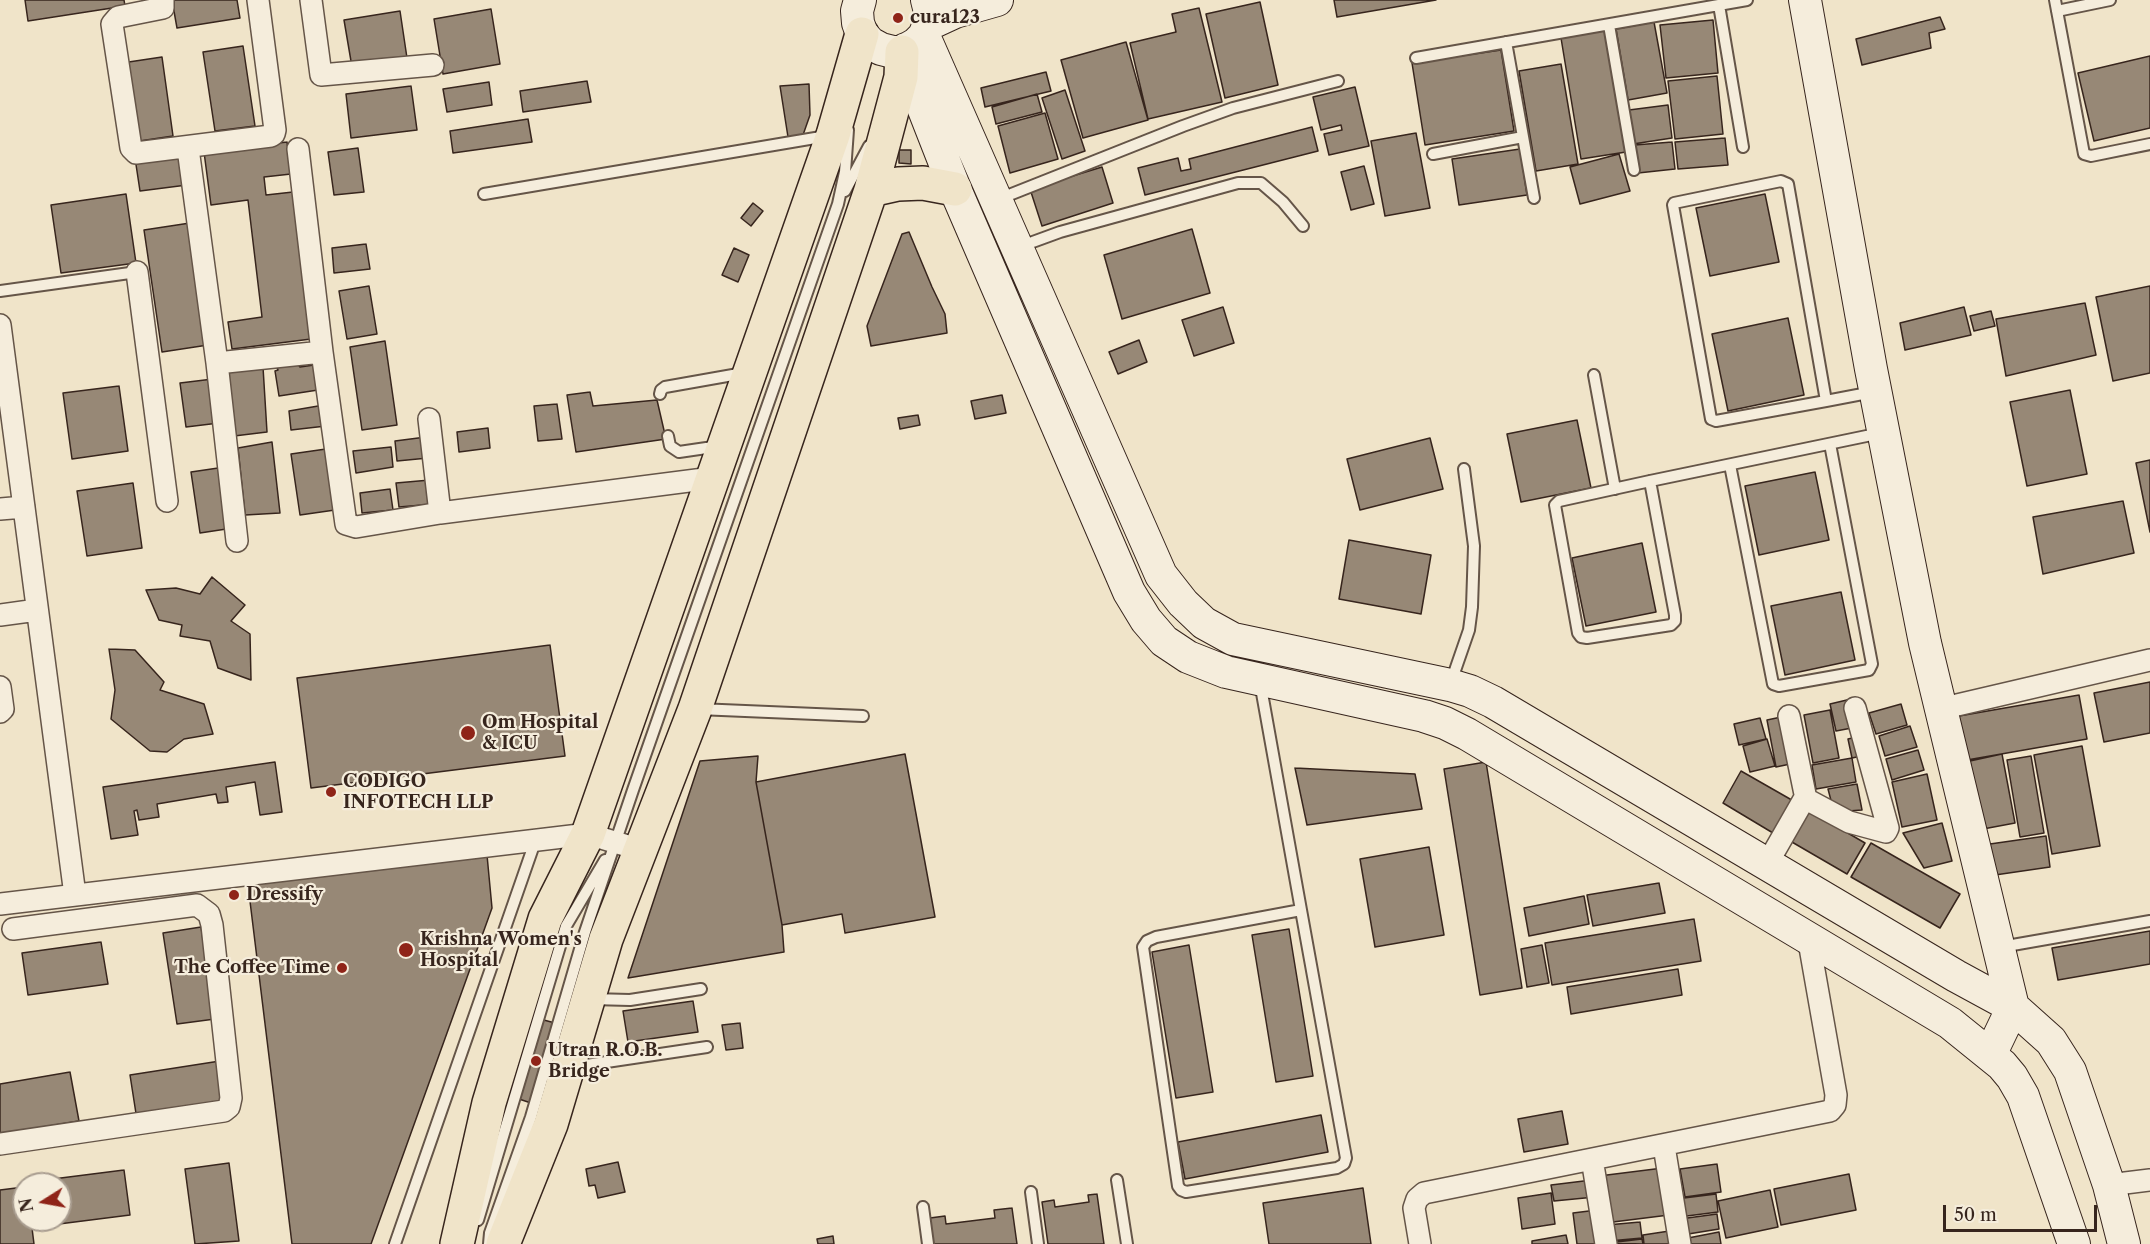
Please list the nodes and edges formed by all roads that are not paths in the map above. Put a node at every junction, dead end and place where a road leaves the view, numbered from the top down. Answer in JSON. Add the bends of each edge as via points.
{"nodes":[{"id":1,"x":163,"y":0,"type":"edge"},
{"id":2,"x":258,"y":0,"type":"edge"},
{"id":3,"x":311,"y":0,"type":"edge"},
{"id":4,"x":860,"y":0,"type":"edge"},
{"id":5,"x":997,"y":0,"type":"edge"},
{"id":6,"x":1747,"y":0,"type":"edge"},
{"id":7,"x":1805,"y":0,"type":"edge"},
{"id":8,"x":2110,"y":0,"type":"edge"},
{"id":9,"x":1719,"y":5,"type":"junction"},
{"id":10,"x":2056,"y":5,"type":"edge"},
{"id":11,"x":920,"y":23,"type":"edge"},
{"id":12,"x":1609,"y":25,"type":"junction"},
{"id":13,"x":862,"y":34,"type":"junction"},
{"id":14,"x":1506,"y":42,"type":"junction"},
{"id":15,"x":1416,"y":58,"type":"dead end"},
{"id":16,"x":433,"y":65,"type":"dead end"},
{"id":17,"x":1338,"y":81,"type":"dead end"},
{"id":18,"x":849,"y":85,"type":"junction"},
{"id":19,"x":897,"y":91,"type":"junction"},
{"id":20,"x":833,"y":135,"type":"junction"},
{"id":21,"x":1523,"y":137,"type":"junction"},
{"id":22,"x":2150,"y":144,"type":"edge"},
{"id":23,"x":1743,"y":147,"type":"dead end"},
{"id":24,"x":298,"y":149,"type":"dead end"},
{"id":25,"x":1433,"y":154,"type":"dead end"},
{"id":26,"x":189,"y":156,"type":"dead end"},
{"id":27,"x":1634,"y":170,"type":"dead end"},
{"id":28,"x":955,"y":189,"type":"junction"},
{"id":29,"x":871,"y":190,"type":"junction"},
{"id":30,"x":484,"y":194,"type":"dead end"},
{"id":31,"x":1534,"y":198,"type":"dead end"},
{"id":32,"x":996,"y":200,"type":"junction"},
{"id":33,"x":838,"y":204,"type":"junction"},
{"id":34,"x":1303,"y":226,"type":"dead end"},
{"id":35,"x":1017,"y":248,"type":"junction"},
{"id":36,"x":137,"y":272,"type":"joint"},
{"id":37,"x":0,"y":291,"type":"edge"},
{"id":38,"x":1039,"y":298,"type":"junction"},
{"id":39,"x":1008,"y":311,"type":"junction"},
{"id":40,"x":0,"y":325,"type":"edge"},
{"id":41,"x":322,"y":352,"type":"junction"},
{"id":42,"x":217,"y":363,"type":"junction"},
{"id":43,"x":749,"y":372,"type":"junction"},
{"id":44,"x":1594,"y":375,"type":"dead end"},
{"id":45,"x":1875,"y":392,"type":"junction"},
{"id":46,"x":660,"y":394,"type":"dead end"},
{"id":47,"x":1826,"y":401,"type":"junction"},
{"id":48,"x":429,"y":419,"type":"dead end"},
{"id":49,"x":1883,"y":433,"type":"junction"},
{"id":50,"x":668,"y":436,"type":"dead end"},
{"id":51,"x":1830,"y":444,"type":"junction"},
{"id":52,"x":723,"y":445,"type":"junction"},
{"id":53,"x":1730,"y":465,"type":"junction"},
{"id":54,"x":1464,"y":469,"type":"dead end"},
{"id":55,"x":712,"y":478,"type":"junction"},
{"id":56,"x":1650,"y":481,"type":"junction"},
{"id":57,"x":1615,"y":489,"type":"junction"},
{"id":58,"x":166,"y":501,"type":"dead end"},
{"id":59,"x":24,"y":507,"type":"junction"},
{"id":60,"x":0,"y":509,"type":"edge"},
{"id":61,"x":440,"y":513,"type":"junction"},
{"id":62,"x":237,"y":541,"type":"dead end"},
{"id":63,"x":37,"y":610,"type":"junction"},
{"id":64,"x":0,"y":615,"type":"edge"},
{"id":65,"x":2150,"y":660,"type":"edge"},
{"id":66,"x":1260,"y":679,"type":"junction"},
{"id":67,"x":1450,"y":685,"type":"junction"},
{"id":68,"x":0,"y":687,"type":"edge"},
{"id":69,"x":1856,"y":708,"type":"dead end"},
{"id":70,"x":695,"y":709,"type":"junction"},
{"id":71,"x":1940,"y":709,"type":"junction"},
{"id":72,"x":0,"y":712,"type":"edge"},
{"id":73,"x":863,"y":716,"type":"dead end"},
{"id":74,"x":1789,"y":716,"type":"dead end"},
{"id":75,"x":1806,"y":799,"type":"junction"},
{"id":76,"x":536,"y":838,"type":"junction"},
{"id":77,"x":615,"y":842,"type":"junction"},
{"id":78,"x":1767,"y":864,"type":"junction"},
{"id":79,"x":75,"y":895,"type":"junction"},
{"id":80,"x":5,"y":904,"type":"edge"},
{"id":81,"x":1301,"y":910,"type":"junction"},
{"id":82,"x":2150,"y":921,"type":"edge"},
{"id":83,"x":7,"y":930,"type":"edge"},
{"id":84,"x":1808,"y":936,"type":"junction"},
{"id":85,"x":1998,"y":948,"type":"junction"},
{"id":86,"x":701,"y":989,"type":"dead end"},
{"id":87,"x":588,"y":999,"type":"junction"},
{"id":88,"x":2013,"y":1007,"type":"junction"},
{"id":89,"x":707,"y":1047,"type":"dead end"},
{"id":90,"x":1990,"y":1055,"type":"junction"},
{"id":91,"x":567,"y":1068,"type":"junction"},
{"id":92,"x":0,"y":1144,"type":"edge"},
{"id":93,"x":1664,"y":1146,"type":"junction"},
{"id":94,"x":1592,"y":1159,"type":"junction"},
{"id":95,"x":1118,"y":1180,"type":"dead end"},
{"id":96,"x":2150,"y":1180,"type":"edge"},
{"id":97,"x":2109,"y":1185,"type":"junction"},
{"id":98,"x":1031,"y":1192,"type":"dead end"},
{"id":99,"x":923,"y":1207,"type":"dead end"},
{"id":100,"x":478,"y":1240,"type":"edge"},
{"id":101,"x":395,"y":1244,"type":"edge"},
{"id":102,"x":489,"y":1244,"type":"edge"},
{"id":103,"x":928,"y":1244,"type":"edge"},
{"id":104,"x":1038,"y":1244,"type":"edge"},
{"id":105,"x":1126,"y":1244,"type":"edge"},
{"id":106,"x":1420,"y":1244,"type":"edge"},
{"id":107,"x":1606,"y":1244,"type":"edge"},
{"id":108,"x":1680,"y":1244,"type":"edge"},
{"id":109,"x":2074,"y":1244,"type":"edge"},
{"id":110,"x":2124,"y":1244,"type":"edge"}],
"edges":[{"from":1,"to":2,"type":"street","via":[[163,8],[118,17],[112,24],[131,148],[136,153],[274,134]]},
{"from":3,"to":16,"type":"street","via":[[321,75]]},
{"from":4,"to":13,"type":"street","via":[[857,11]]},
{"from":5,"to":11,"type":"street"},
{"from":6,"to":9,"type":"lane"},
{"from":7,"to":45,"type":"street"},
{"from":8,"to":10,"type":"lane"},
{"from":9,"to":12,"type":"lane"},
{"from":9,"to":23,"type":"lane"},
{"from":10,"to":22,"type":"lane","via":[[2084,154],[2091,156]]},
{"from":11,"to":13,"type":"street","via":[[881,50]]},
{"from":11,"to":19,"type":"main road"},
{"from":11,"to":28,"type":"street","via":[[917,92]]},
{"from":11,"to":32,"type":"street"},
{"from":12,"to":14,"type":"lane"},
{"from":12,"to":27,"type":"lane"},
{"from":13,"to":18,"type":"main road"},
{"from":14,"to":15,"type":"lane"},
{"from":14,"to":21,"type":"lane"},
{"from":17,"to":32,"type":"lane","via":[[1223,111]]},
{"from":18,"to":20,"type":"main road"},
{"from":18,"to":33,"type":"lane","via":[[845,172]]},
{"from":19,"to":29,"type":"main road"},
{"from":19,"to":33,"type":"lane"},
{"from":20,"to":30,"type":"lane"},
{"from":20,"to":43,"type":"main road"},
{"from":21,"to":25,"type":"lane"},
{"from":21,"to":31,"type":"lane"},
{"from":24,"to":41,"type":"street"},
{"from":26,"to":42,"type":"street"},
{"from":28,"to":29,"type":"main road","via":[[923,183]]},
{"from":28,"to":39,"type":"street"},
{"from":29,"to":70,"type":"main road"},
{"from":32,"to":35,"type":"street"},
{"from":33,"to":77,"type":"lane"},
{"from":34,"to":35,"type":"lane","via":[[1261,183],[1238,183],[1060,232]]},
{"from":35,"to":38,"type":"street"},
{"from":36,"to":37,"type":"lane"},
{"from":36,"to":58,"type":"street"},
{"from":38,"to":39,"type":"street"},
{"from":38,"to":67,"type":"street","via":[[1161,575],[1204,623],[1252,645]]},
{"from":39,"to":66,"type":"street","via":[[1129,592],[1146,620],[1164,640],[1188,657],[1226,672]]},
{"from":40,"to":59,"type":"street"},
{"from":41,"to":42,"type":"street"},
{"from":41,"to":61,"type":"street","via":[[346,524],[368,525]]},
{"from":42,"to":62,"type":"street"},
{"from":43,"to":46,"type":"lane","via":[[665,387]]},
{"from":43,"to":52,"type":"main road"},
{"from":44,"to":57,"type":"lane"},
{"from":45,"to":47,"type":"lane"},
{"from":45,"to":49,"type":"street"},
{"from":47,"to":47,"type":"lane","via":[[1711,419],[1674,203],[1781,181],[1788,184]]},
{"from":48,"to":61,"type":"street"},
{"from":49,"to":51,"type":"lane"},
{"from":49,"to":71,"type":"street"},
{"from":50,"to":52,"type":"lane","via":[[670,446],[679,452]]},
{"from":51,"to":53,"type":"lane"},
{"from":51,"to":53,"type":"lane","via":[[1872,664],[1869,670],[1773,684]]},
{"from":52,"to":55,"type":"main road"},
{"from":53,"to":56,"type":"lane"},
{"from":54,"to":67,"type":"lane","via":[[1474,546],[1472,607],[1469,630]]},
{"from":55,"to":61,"type":"street"},
{"from":55,"to":77,"type":"main road"},
{"from":56,"to":57,"type":"lane"},
{"from":56,"to":57,"type":"lane","via":[[1674,621],[1671,625],[1587,638],[1578,633],[1555,505]]},
{"from":59,"to":60,"type":"street"},
{"from":59,"to":63,"type":"street"},
{"from":63,"to":64,"type":"street"},
{"from":63,"to":79,"type":"street"},
{"from":65,"to":71,"type":"street"},
{"from":66,"to":81,"type":"lane"},
{"from":66,"to":84,"type":"street","via":[[1446,723]]},
{"from":67,"to":78,"type":"street","via":[[1493,702]]},
{"from":68,"to":72,"type":"street"},
{"from":69,"to":75,"type":"street","via":[[1888,828],[1883,832],[1849,822]]},
{"from":70,"to":73,"type":"lane"},
{"from":70,"to":77,"type":"main road"},
{"from":71,"to":85,"type":"street"},
{"from":74,"to":75,"type":"street"},
{"from":75,"to":78,"type":"street"},
{"from":76,"to":77,"type":"street"},
{"from":76,"to":79,"type":"street"},
{"from":76,"to":101,"type":"lane"},
{"from":77,"to":87,"type":"main road","via":[[606,939]]},
{"from":77,"to":100,"type":"main road","via":[[545,919],[489,1103]]},
{"from":77,"to":102,"type":"lane"},
{"from":78,"to":88,"type":"street"},
{"from":79,"to":80,"type":"street"},
{"from":80,"to":83,"type":"street"},
{"from":81,"to":81,"type":"lane","via":[[1344,1164],[1181,1190],[1143,947],[1156,937]]},
{"from":82,"to":85,"type":"lane"},
{"from":83,"to":92,"type":"street","via":[[197,904],[209,914],[212,926],[231,1098],[224,1111]]},
{"from":84,"to":90,"type":"street","via":[[1950,1023]]},
{"from":84,"to":93,"type":"street","via":[[1835,1105],[1830,1111]]},
{"from":85,"to":88,"type":"street"},
{"from":86,"to":87,"type":"lane","via":[[630,1000]]},
{"from":87,"to":91,"type":"main road"},
{"from":88,"to":90,"type":"street"},
{"from":88,"to":97,"type":"street","via":[[2051,1041],[2070,1071]]},
{"from":89,"to":91,"type":"lane"},
{"from":90,"to":109,"type":"street","via":[[2012,1077],[2023,1096]]},
{"from":91,"to":100,"type":"main road","via":[[551,1124]]},
{"from":93,"to":94,"type":"street"},
{"from":93,"to":108,"type":"street"},
{"from":94,"to":106,"type":"street","via":[[1424,1192],[1414,1208]]},
{"from":94,"to":107,"type":"street"},
{"from":95,"to":105,"type":"lane"},
{"from":96,"to":97,"type":"street"},
{"from":97,"to":110,"type":"street"},
{"from":98,"to":104,"type":"lane"},
{"from":99,"to":103,"type":"lane"}]}
